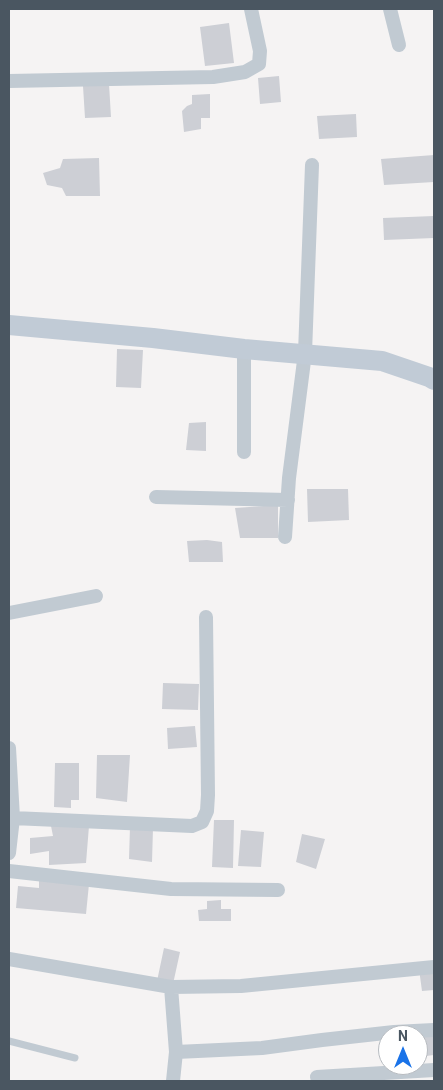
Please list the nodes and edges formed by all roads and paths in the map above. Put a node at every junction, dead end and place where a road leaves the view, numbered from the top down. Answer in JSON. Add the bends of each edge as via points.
{"nodes":[{"id":1,"x":251,"y":9,"type":"edge"},
{"id":2,"x":390,"y":9,"type":"edge"},
{"id":3,"x":400,"y":45,"type":"dead end"},
{"id":4,"x":9,"y":81,"type":"edge"},
{"id":5,"x":312,"y":165,"type":"dead end"},
{"id":6,"x":9,"y":325,"type":"edge"},
{"id":7,"x":244,"y":349,"type":"junction"},
{"id":8,"x":305,"y":354,"type":"junction"},
{"id":9,"x":434,"y":380,"type":"edge"},
{"id":10,"x":244,"y":452,"type":"dead end"},
{"id":11,"x":156,"y":497,"type":"dead end"},
{"id":12,"x":288,"y":500,"type":"junction"},
{"id":13,"x":285,"y":537,"type":"dead end"},
{"id":14,"x":96,"y":596,"type":"dead end"},
{"id":15,"x":9,"y":613,"type":"edge"},
{"id":16,"x":206,"y":617,"type":"dead end"},
{"id":17,"x":9,"y":748,"type":"edge"},
{"id":18,"x":13,"y":818,"type":"junction"},
{"id":19,"x":9,"y":853,"type":"edge"},
{"id":20,"x":9,"y":871,"type":"edge"},
{"id":21,"x":278,"y":890,"type":"dead end"},
{"id":22,"x":9,"y":959,"type":"edge"},
{"id":23,"x":434,"y":967,"type":"edge"},
{"id":24,"x":170,"y":987,"type":"junction"},
{"id":25,"x":434,"y":1030,"type":"edge"},
{"id":26,"x":9,"y":1041,"type":"edge"},
{"id":27,"x":176,"y":1052,"type":"junction"},
{"id":28,"x":75,"y":1058,"type":"dead end"},
{"id":29,"x":434,"y":1070,"type":"edge"},
{"id":30,"x":317,"y":1077,"type":"dead end"},
{"id":31,"x":173,"y":1081,"type":"edge"}],
"edges":[{"from":1,"to":4,"type":"street","via":[[260,51],[259,64],[245,72],[213,77]]},
{"from":2,"to":3,"type":"street"},
{"from":5,"to":8,"type":"street"},
{"from":6,"to":7,"type":"street"},
{"from":7,"to":8,"type":"street"},
{"from":7,"to":10,"type":"street"},
{"from":8,"to":9,"type":"street","via":[[382,361]]},
{"from":8,"to":12,"type":"street"},
{"from":11,"to":12,"type":"street"},
{"from":12,"to":13,"type":"street"},
{"from":14,"to":15,"type":"street"},
{"from":16,"to":18,"type":"street","via":[[208,795],[202,822],[192,826]]},
{"from":17,"to":18,"type":"street"},
{"from":18,"to":19,"type":"street"},
{"from":20,"to":21,"type":"street","via":[[170,890]]},
{"from":22,"to":24,"type":"street"},
{"from":23,"to":24,"type":"street","via":[[241,986]]},
{"from":24,"to":27,"type":"street"},
{"from":25,"to":27,"type":"street","via":[[262,1048]]},
{"from":26,"to":28,"type":"lane"},
{"from":27,"to":31,"type":"street"},
{"from":29,"to":30,"type":"street"}]}
